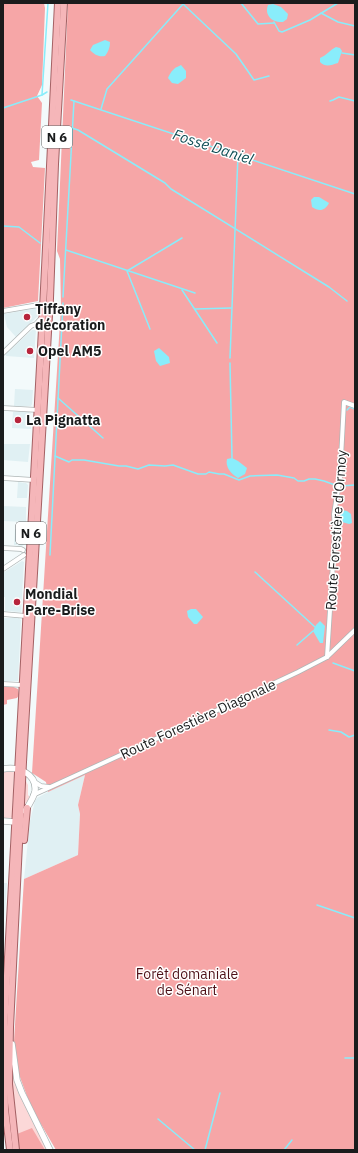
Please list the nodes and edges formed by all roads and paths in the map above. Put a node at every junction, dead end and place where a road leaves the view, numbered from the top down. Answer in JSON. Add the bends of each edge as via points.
{"nodes":[{"id":1,"x":58,"y":3,"type":"edge"},
{"id":2,"x":64,"y":3,"type":"edge"},
{"id":3,"x":50,"y":298,"type":"junction"},
{"id":4,"x":44,"y":304,"type":"junction"},
{"id":5,"x":3,"y":311,"type":"edge"},
{"id":6,"x":43,"y":316,"type":"junction"},
{"id":7,"x":33,"y":326,"type":"junction"},
{"id":8,"x":44,"y":330,"type":"junction"},
{"id":9,"x":48,"y":337,"type":"junction"},
{"id":10,"x":3,"y":353,"type":"edge"},
{"id":11,"x":355,"y":406,"type":"edge"},
{"id":12,"x":3,"y":408,"type":"edge"},
{"id":13,"x":38,"y":410,"type":"junction"},
{"id":14,"x":3,"y":478,"type":"edge"},
{"id":15,"x":34,"y":480,"type":"junction"},
{"id":16,"x":30,"y":547,"type":"junction"},
{"id":17,"x":3,"y":548,"type":"edge"},
{"id":18,"x":24,"y":553,"type":"junction"},
{"id":19,"x":29,"y":560,"type":"junction"},
{"id":20,"x":3,"y":569,"type":"edge"},
{"id":21,"x":3,"y":614,"type":"edge"},
{"id":22,"x":26,"y":616,"type":"junction"},
{"id":23,"x":355,"y":630,"type":"edge"},
{"id":24,"x":327,"y":657,"type":"junction"},
{"id":25,"x":3,"y":684,"type":"edge"},
{"id":26,"x":22,"y":685,"type":"junction"},
{"id":27,"x":3,"y":769,"type":"edge"},
{"id":28,"x":20,"y":770,"type":"junction"},
{"id":29,"x":33,"y":781,"type":"junction"},
{"id":30,"x":49,"y":787,"type":"junction"},
{"id":31,"x":33,"y":795,"type":"junction"},
{"id":32,"x":27,"y":808,"type":"junction"},
{"id":33,"x":21,"y":817,"type":"junction"},
{"id":34,"x":3,"y":821,"type":"edge"},
{"id":35,"x":15,"y":822,"type":"junction"},
{"id":36,"x":19,"y":850,"type":"junction"},
{"id":37,"x":10,"y":1027,"type":"junction"},
{"id":38,"x":3,"y":1031,"type":"edge"},
{"id":39,"x":4,"y":1112,"type":"edge"},
{"id":40,"x":10,"y":1150,"type":"edge"},
{"id":41,"x":16,"y":1150,"type":"edge"},
{"id":42,"x":50,"y":1150,"type":"edge"}],
"edges":[{"from":1,"to":4,"type":"main road","number":"N 6"},
{"from":2,"to":3,"type":"main road","number":"N 6"},
{"from":3,"to":4,"type":"street"},
{"from":3,"to":9,"type":"main road","number":"N 6"},
{"from":4,"to":5,"type":"street"},
{"from":4,"to":6,"type":"main road","number":"N 6"},
{"from":6,"to":7,"type":"street"},
{"from":6,"to":8,"type":"main road","number":"N 6"},
{"from":7,"to":8,"type":"street"},
{"from":7,"to":10,"type":"street"},
{"from":8,"to":9,"type":"street"},
{"from":8,"to":13,"type":"main road","number":"N 6"},
{"from":9,"to":28,"type":"main road","number":"N 6"},
{"from":11,"to":24,"type":"street","name":"Route Forestière d'Ormoy","via":[[344,402],[340,477],[334,514]]},
{"from":12,"to":13,"type":"street"},
{"from":13,"to":15,"type":"main road","number":"N 6"},
{"from":14,"to":15,"type":"street"},
{"from":15,"to":16,"type":"main road","number":"N 6"},
{"from":16,"to":18,"type":"street","via":[[26,547]]},
{"from":16,"to":19,"type":"main road","number":"N 6"},
{"from":17,"to":18,"type":"street","via":[[21,549]]},
{"from":18,"to":19,"type":"street"},
{"from":18,"to":20,"type":"street"},
{"from":19,"to":22,"type":"main road","number":"N 6"},
{"from":21,"to":22,"type":"street"},
{"from":22,"to":26,"type":"main road","number":"N 6"},
{"from":23,"to":24,"type":"street","name":"Route Forestière Diagonale"},
{"from":24,"to":30,"type":"street","name":"Route Forestière Diagonale"},
{"from":25,"to":26,"type":"street"},
{"from":26,"to":28,"type":"main road","number":"N 6"},
{"from":27,"to":28,"type":"main road"},
{"from":28,"to":29,"type":"main road","via":[[27,772]]},
{"from":28,"to":33,"type":"main road","number":"N 6"},
{"from":28,"to":35,"type":"main road","number":"N 6"},
{"from":29,"to":30,"type":"street"},
{"from":29,"to":31,"type":"main road"},
{"from":30,"to":31,"type":"street","name":"Route Forestière Diagonale"},
{"from":31,"to":32,"type":"main road"},
{"from":32,"to":33,"type":"main road"},
{"from":32,"to":36,"type":"main road","via":[[23,844]]},
{"from":33,"to":35,"type":"main road"},
{"from":33,"to":36,"type":"main road","number":"N 6"},
{"from":34,"to":35,"type":"main road"},
{"from":35,"to":38,"type":"main road","number":"N 6"},
{"from":36,"to":37,"type":"main road","number":"N 6"},
{"from":37,"to":41,"type":"main road","number":"N 6","via":[[9,1084]]},
{"from":37,"to":42,"type":"main road","via":[[13,1059],[22,1093]]},
{"from":38,"to":39,"type":"main road","number":"N 6"},
{"from":39,"to":40,"type":"main road","number":"N 6"}]}
